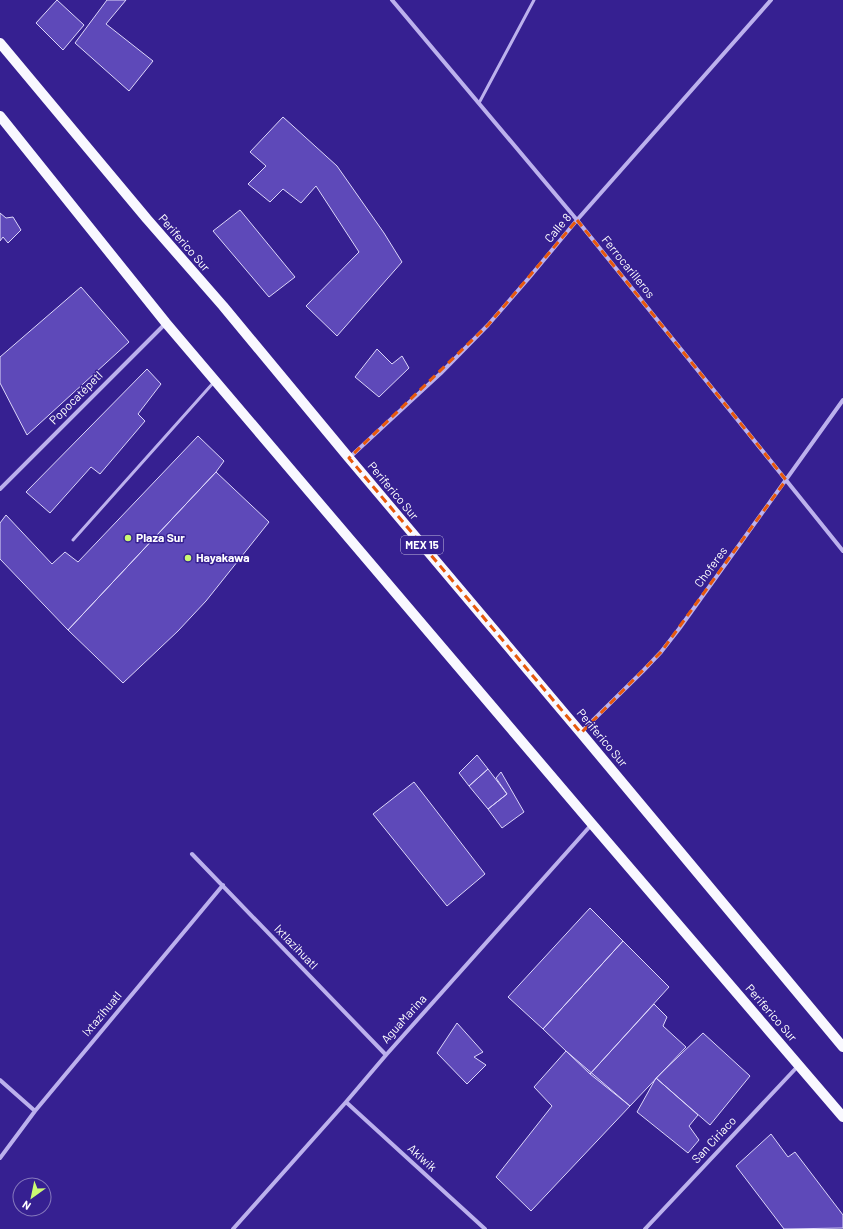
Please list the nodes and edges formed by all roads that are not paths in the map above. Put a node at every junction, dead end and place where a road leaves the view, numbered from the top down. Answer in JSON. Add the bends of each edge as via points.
{"nodes":[{"id":1,"x":392,"y":0,"type":"edge"},
{"id":2,"x":534,"y":0,"type":"edge"},
{"id":3,"x":771,"y":0,"type":"edge"},
{"id":4,"x":0,"y":43,"type":"edge"},
{"id":5,"x":479,"y":103,"type":"junction"},
{"id":6,"x":0,"y":116,"type":"edge"},
{"id":7,"x":578,"y":220,"type":"junction"},
{"id":8,"x":166,"y":323,"type":"junction"},
{"id":9,"x":216,"y":381,"type":"junction"},
{"id":10,"x":843,"y":400,"type":"edge"},
{"id":11,"x":349,"y":458,"type":"junction"},
{"id":12,"x":786,"y":480,"type":"junction"},
{"id":13,"x":0,"y":489,"type":"edge"},
{"id":14,"x":73,"y":540,"type":"dead end"},
{"id":15,"x":843,"y":550,"type":"edge"},
{"id":16,"x":581,"y":732,"type":"junction"},
{"id":17,"x":592,"y":824,"type":"junction"},
{"id":18,"x":192,"y":854,"type":"dead end"},
{"id":19,"x":223,"y":885,"type":"junction"},
{"id":20,"x":842,"y":1044,"type":"edge"},
{"id":21,"x":386,"y":1054,"type":"junction"},
{"id":22,"x":798,"y":1065,"type":"junction"},
{"id":23,"x":0,"y":1080,"type":"edge"},
{"id":24,"x":346,"y":1102,"type":"junction"},
{"id":25,"x":35,"y":1111,"type":"junction"},
{"id":26,"x":843,"y":1117,"type":"edge"},
{"id":27,"x":0,"y":1158,"type":"edge"},
{"id":28,"x":233,"y":1229,"type":"edge"},
{"id":29,"x":485,"y":1229,"type":"edge"},
{"id":30,"x":645,"y":1229,"type":"edge"}],
"edges":[{"from":1,"to":5,"type":"street","name":"Ferrocarilleros"},
{"from":2,"to":5,"type":"lane"},
{"from":3,"to":7,"type":"street","name":"Calle 8"},
{"from":4,"to":11,"type":"main road","name":"Periferico Sur","number":"MEX 15"},
{"from":5,"to":7,"type":"street","name":"Ferrocarilleros"},
{"from":6,"to":8,"type":"main road","name":"Periferico Sur"},
{"from":7,"to":11,"type":"street","name":"Calle 8","via":[[488,325],[441,373]]},
{"from":7,"to":12,"type":"street","name":"Ferrocarilleros"},
{"from":8,"to":9,"type":"main road","name":"Periferico Sur"},
{"from":8,"to":13,"type":"street","name":"Popocatépetl"},
{"from":9,"to":14,"type":"lane"},
{"from":9,"to":17,"type":"main road","name":"Periferico Sur"},
{"from":10,"to":12,"type":"street","name":"Choferes"},
{"from":11,"to":16,"type":"main road","name":"Periferico Sur","number":"MEX 15"},
{"from":12,"to":15,"type":"street","name":"Ferrocarilleros"},
{"from":12,"to":16,"type":"street","name":"Choferes","via":[[661,652]]},
{"from":16,"to":20,"type":"main road","name":"Periferico Sur","number":"MEX 15"},
{"from":17,"to":21,"type":"street","name":"AguaMarina"},
{"from":17,"to":22,"type":"main road","name":"Periferico Sur"},
{"from":18,"to":19,"type":"street","name":"Ixtlazihuatl"},
{"from":19,"to":21,"type":"street","name":"Ixtlazihuatl"},
{"from":19,"to":25,"type":"street","name":"Ixtazihuatl"},
{"from":21,"to":24,"type":"street","name":"AguaMarina"},
{"from":22,"to":26,"type":"main road","name":"Periferico Sur"},
{"from":22,"to":30,"type":"street","name":"San Ciriaco"},
{"from":23,"to":25,"type":"street"},
{"from":24,"to":28,"type":"street","name":"AguaMarina"},
{"from":24,"to":29,"type":"street","name":"Akiwik"},
{"from":25,"to":27,"type":"street","name":"Ixtazihuatl"}]}
